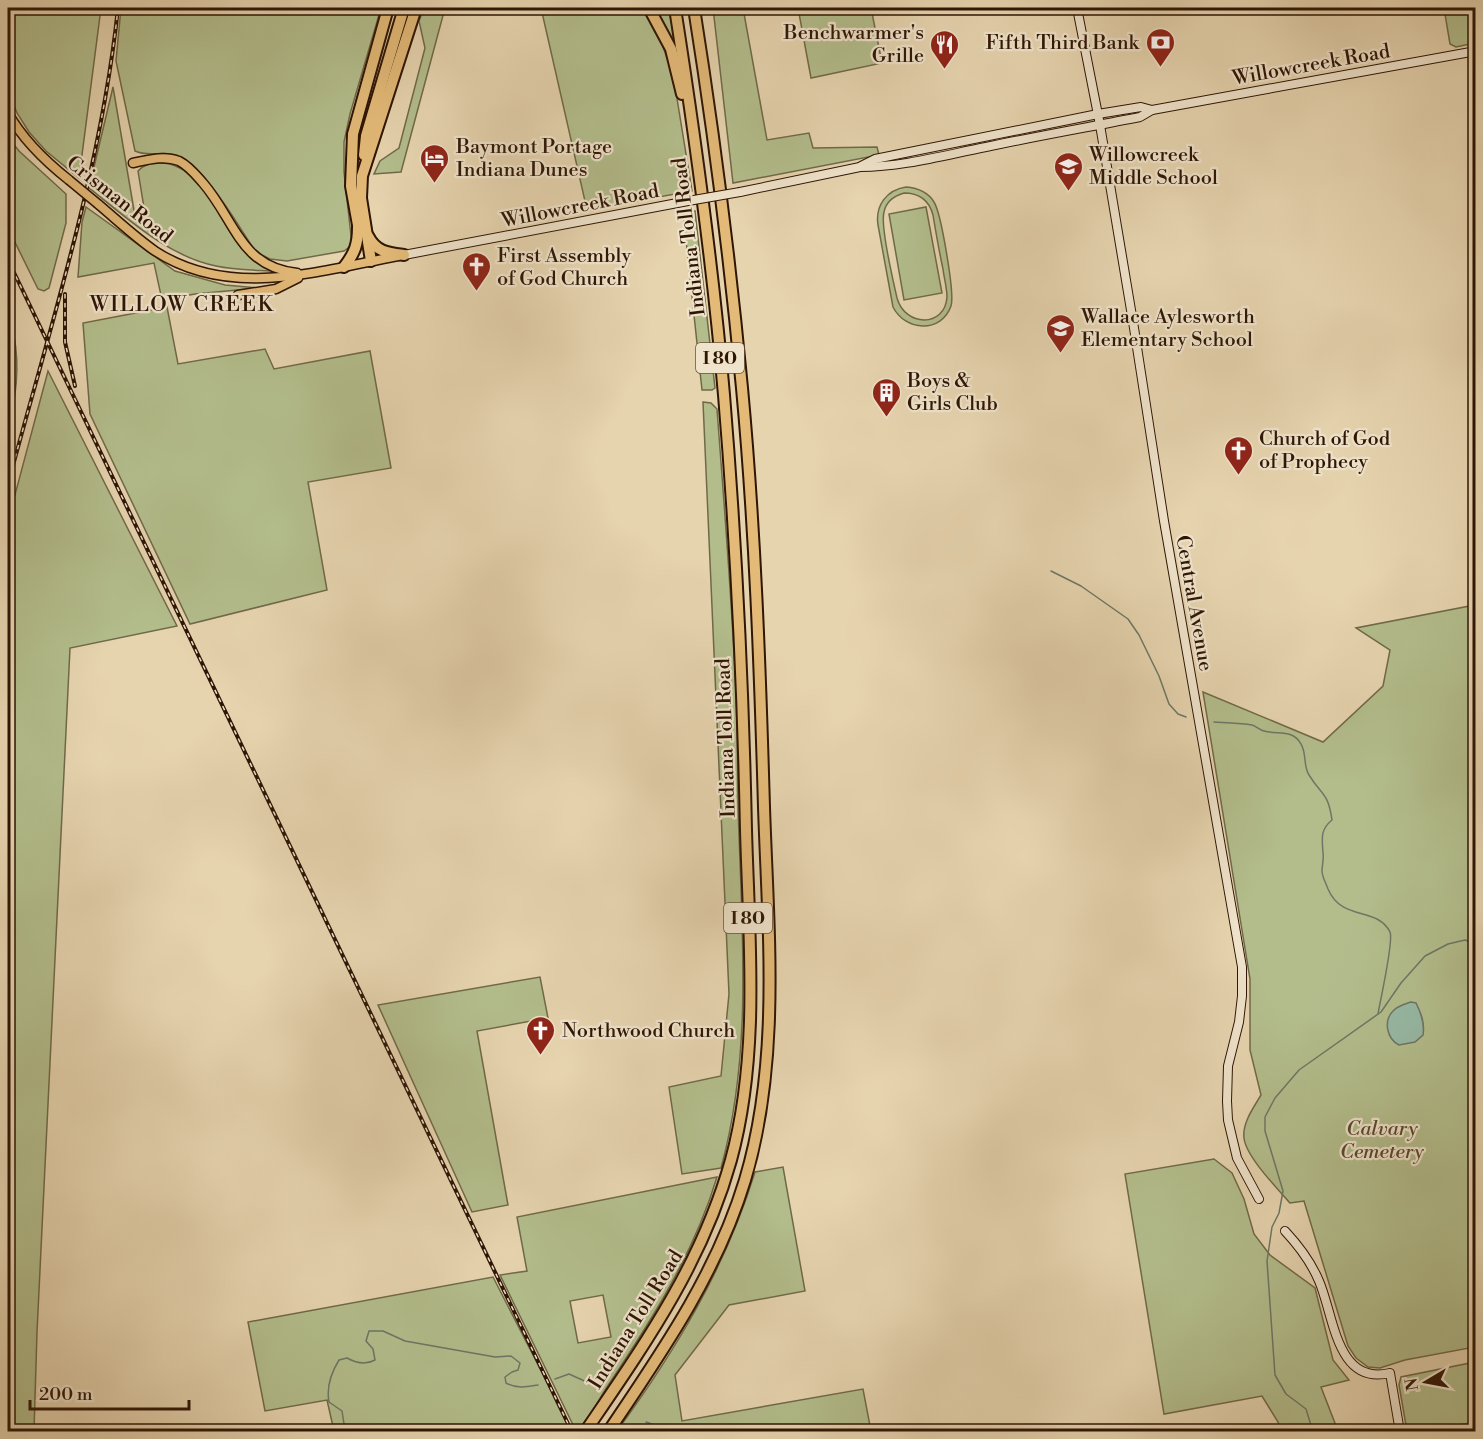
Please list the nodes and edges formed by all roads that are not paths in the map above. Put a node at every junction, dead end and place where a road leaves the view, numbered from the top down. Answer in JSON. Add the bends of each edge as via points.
{"nodes":[{"id":1,"x":388,"y":8,"type":"edge"},
{"id":2,"x":397,"y":8,"type":"edge"},
{"id":3,"x":404,"y":8,"type":"edge"},
{"id":4,"x":416,"y":8,"type":"edge"},
{"id":5,"x":650,"y":8,"type":"edge"},
{"id":6,"x":675,"y":8,"type":"edge"},
{"id":7,"x":694,"y":8,"type":"edge"},
{"id":8,"x":701,"y":8,"type":"edge"},
{"id":9,"x":1077,"y":8,"type":"edge"},
{"id":10,"x":1476,"y":51,"type":"edge"},
{"id":11,"x":1152,"y":110,"type":"junction"},
{"id":12,"x":8,"y":113,"type":"edge"},
{"id":13,"x":711,"y":113,"type":"junction"},
{"id":14,"x":1098,"y":114,"type":"junction"},
{"id":15,"x":1100,"y":125,"type":"junction"},
{"id":16,"x":696,"y":146,"type":"junction"},
{"id":17,"x":352,"y":155,"type":"junction"},
{"id":18,"x":133,"y":162,"type":"dead end"},
{"id":19,"x":860,"y":166,"type":"junction"},
{"id":20,"x":362,"y":176,"type":"junction"},
{"id":21,"x":362,"y":227,"type":"junction"},
{"id":22,"x":404,"y":255,"type":"junction"},
{"id":23,"x":371,"y":261,"type":"junction"},
{"id":24,"x":344,"y":267,"type":"junction"},
{"id":25,"x":306,"y":274,"type":"junction"},
{"id":26,"x":238,"y":294,"type":"dead end"},
{"id":27,"x":1259,"y":1199,"type":"dead end"},
{"id":28,"x":1286,"y":1230,"type":"dead end"},
{"id":29,"x":611,"y":1427,"type":"edge"},
{"id":30,"x":585,"y":1431,"type":"edge"},
{"id":31,"x":1400,"y":1431,"type":"edge"}],
"edges":[{"from":1,"to":17,"type":"highway","via":[[353,134]]},
{"from":2,"to":17,"type":"highway","via":[[363,132]]},
{"from":3,"to":20,"type":"highway","via":[[366,136]]},
{"from":4,"to":20,"type":"highway"},
{"from":5,"to":16,"type":"highway","via":[[671,50]]},
{"from":6,"to":16,"type":"highway","name":"Indiana Toll Road","number":"I 80"},
{"from":7,"to":13,"type":"highway","name":"Indiana Toll Road","number":"I 80"},
{"from":8,"to":13,"type":"highway"},
{"from":9,"to":14,"type":"main road","name":"Central Avenue"},
{"from":10,"to":11,"type":"main road","name":"Willowcreek Road"},
{"from":11,"to":14,"type":"main road","name":"Willowcreek Road","via":[[1141,107]]},
{"from":11,"to":15,"type":"main road","name":"Willowcreek Road","via":[[1140,117]]},
{"from":12,"to":25,"type":"main road","name":"Crisman Road","bridge":true,"via":[[18,132],[49,164],[157,252],[222,276],[266,279]]},
{"from":13,"to":29,"type":"highway","name":"Indiana Toll Road","number":"I 80","via":[[742,392],[759,658],[768,1051],[757,1132],[736,1207],[696,1295]]},
{"from":14,"to":15,"type":"main road","name":"Central Avenue"},
{"from":14,"to":19,"type":"main road","name":"Willowcreek Road","via":[[875,159]]},
{"from":15,"to":19,"type":"main road","name":"Willowcreek Road","via":[[922,160]]},
{"from":15,"to":27,"type":"main road","name":"Central Avenue","via":[[1242,967],[1242,996],[1226,1083],[1228,1119],[1238,1158]]},
{"from":16,"to":30,"type":"highway","name":"Indiana Toll Road","number":"I 80","via":[[724,394],[741,662],[748,1060],[739,1125],[711,1221],[677,1290]]},
{"from":17,"to":21,"type":"highway","via":[[351,186]]},
{"from":18,"to":25,"type":"main road","via":[[165,158],[178,161],[207,188],[255,258]]},
{"from":19,"to":22,"type":"main road","name":"Willowcreek Road","bridge":true},
{"from":20,"to":21,"type":"highway"},
{"from":21,"to":22,"type":"highway","via":[[378,249]]},
{"from":21,"to":23,"type":"highway"},
{"from":21,"to":24,"type":"highway","via":[[356,250]]},
{"from":22,"to":23,"type":"main road","name":"Willowcreek Road"},
{"from":23,"to":24,"type":"main road","name":"Willowcreek Road"},
{"from":24,"to":25,"type":"main road","name":"Willowcreek Road"},
{"from":25,"to":26,"type":"main road","via":[[276,289]]},
{"from":28,"to":31,"type":"main road","via":[[1320,1281],[1345,1356],[1366,1373],[1390,1373]]}]}
